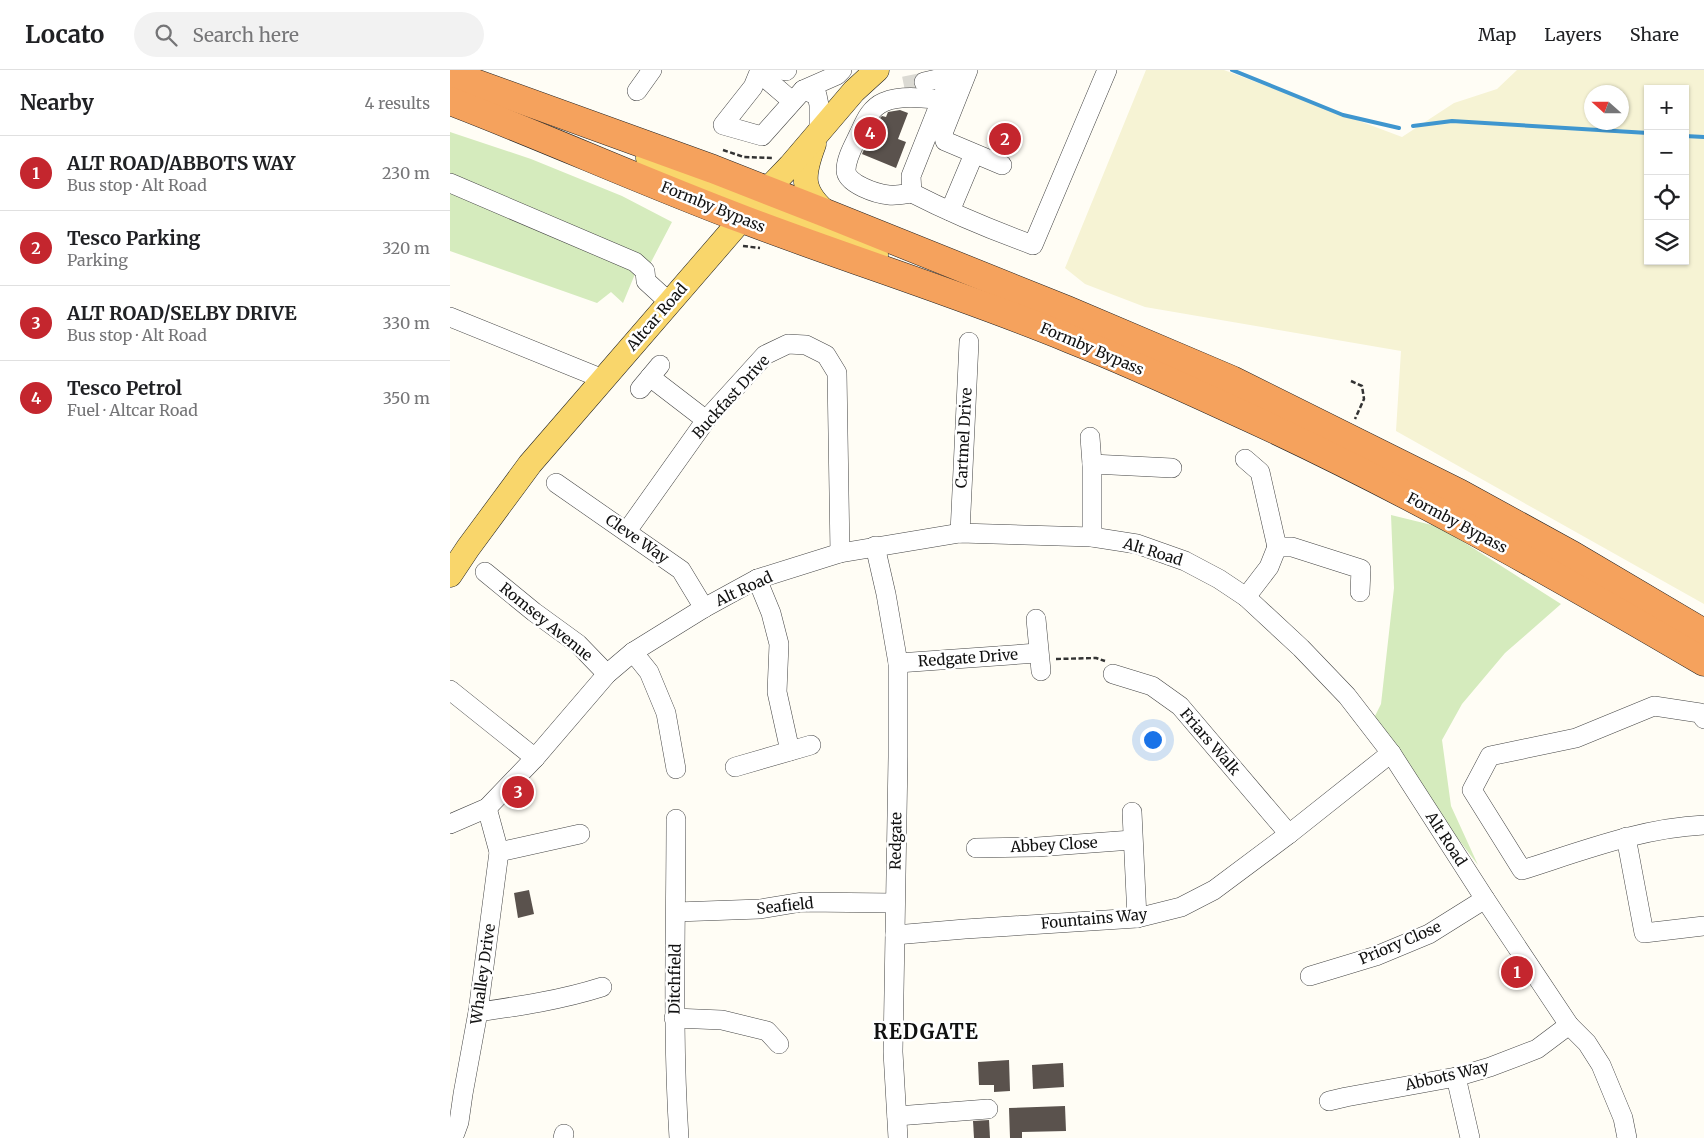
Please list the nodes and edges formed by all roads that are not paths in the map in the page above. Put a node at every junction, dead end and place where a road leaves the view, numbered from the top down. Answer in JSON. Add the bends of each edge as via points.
{"nodes":[{"id":1,"x":652,"y":70,"type":"edge"},
{"id":2,"x":787,"y":70,"type":"edge"},
{"id":3,"x":842,"y":70,"type":"edge"},
{"id":4,"x":877,"y":70,"type":"edge"},
{"id":5,"x":968,"y":70,"type":"edge"},
{"id":6,"x":1107,"y":70,"type":"edge"},
{"id":7,"x":450,"y":74,"type":"edge"},
{"id":8,"x":950,"y":74,"type":"edge"},
{"id":9,"x":764,"y":75,"type":"edge"},
{"id":10,"x":924,"y":82,"type":"tunnel mouth"},
{"id":11,"x":904,"y":86,"type":"tunnel mouth"},
{"id":12,"x":637,"y":91,"type":"dead end"},
{"id":13,"x":798,"y":95,"type":"junction"},
{"id":14,"x":941,"y":100,"type":"junction"},
{"id":15,"x":450,"y":101,"type":"edge"},
{"id":16,"x":526,"y":102,"type":"junction"},
{"id":17,"x":872,"y":109,"type":"junction"},
{"id":18,"x":818,"y":133,"type":"junction"},
{"id":19,"x":974,"y":154,"type":"junction"},
{"id":20,"x":1002,"y":165,"type":"dead end"},
{"id":21,"x":450,"y":183,"type":"edge"},
{"id":22,"x":767,"y":190,"type":"junction"},
{"id":23,"x":912,"y":193,"type":"junction"},
{"id":24,"x":685,"y":196,"type":"junction"},
{"id":25,"x":942,"y":207,"type":"junction"},
{"id":26,"x":828,"y":214,"type":"junction"},
{"id":27,"x":740,"y":232,"type":"junction"},
{"id":28,"x":711,"y":255,"type":"junction"},
{"id":29,"x":669,"y":302,"type":"junction"},
{"id":30,"x":981,"y":305,"type":"junction"},
{"id":31,"x":450,"y":316,"type":"edge"},
{"id":32,"x":968,"y":342,"type":"dead end"},
{"id":33,"x":650,"y":377,"type":"dead end"},
{"id":34,"x":603,"y":379,"type":"junction"},
{"id":35,"x":706,"y":420,"type":"junction"},
{"id":36,"x":1090,"y":437,"type":"dead end"},
{"id":37,"x":1245,"y":459,"type":"dead end"},
{"id":38,"x":1092,"y":464,"type":"junction"},
{"id":39,"x":1172,"y":468,"type":"dead end"},
{"id":40,"x":556,"y":483,"type":"dead end"},
{"id":41,"x":626,"y":532,"type":"junction"},
{"id":42,"x":960,"y":533,"type":"junction"},
{"id":43,"x":1092,"y":537,"type":"junction"},
{"id":44,"x":876,"y":546,"type":"junction"},
{"id":45,"x":1277,"y":547,"type":"junction"},
{"id":46,"x":840,"y":553,"type":"junction"},
{"id":47,"x":485,"y":572,"type":"dead end"},
{"id":48,"x":450,"y":575,"type":"edge"},
{"id":49,"x":758,"y":579,"type":"junction"},
{"id":50,"x":1360,"y":592,"type":"dead end"},
{"id":51,"x":1246,"y":597,"type":"junction"},
{"id":52,"x":704,"y":608,"type":"junction"},
{"id":53,"x":1036,"y":620,"type":"dead end"},
{"id":54,"x":1704,"y":633,"type":"edge"},
{"id":55,"x":633,"y":652,"type":"junction"},
{"id":56,"x":1704,"y":662,"type":"edge"},
{"id":57,"x":898,"y":663,"type":"junction"},
{"id":58,"x":607,"y":674,"type":"junction"},
{"id":59,"x":1113,"y":674,"type":"road end"},
{"id":60,"x":450,"y":690,"type":"edge"},
{"id":61,"x":1704,"y":719,"type":"edge"},
{"id":62,"x":811,"y":745,"type":"dead end"},
{"id":63,"x":790,"y":751,"type":"junction"},
{"id":64,"x":1391,"y":753,"type":"junction"},
{"id":65,"x":535,"y":758,"type":"junction"},
{"id":66,"x":735,"y":767,"type":"dead end"},
{"id":67,"x":676,"y":769,"type":"dead end"},
{"id":68,"x":487,"y":808,"type":"junction"},
{"id":69,"x":1132,"y":812,"type":"dead end"},
{"id":70,"x":676,"y":819,"type":"dead end"},
{"id":71,"x":450,"y":824,"type":"edge"},
{"id":72,"x":1704,"y":825,"type":"edge"},
{"id":73,"x":1289,"y":834,"type":"junction"},
{"id":74,"x":1626,"y":837,"type":"junction"},
{"id":75,"x":1132,"y":840,"type":"junction"},
{"id":76,"x":572,"y":841,"type":"dead end"},
{"id":77,"x":976,"y":848,"type":"dead end"},
{"id":78,"x":499,"y":852,"type":"junction"},
{"id":79,"x":1485,"y":899,"type":"junction"},
{"id":80,"x":895,"y":902,"type":"junction"},
{"id":81,"x":676,"y":912,"type":"junction"},
{"id":82,"x":1137,"y":918,"type":"junction"},
{"id":83,"x":1704,"y":926,"type":"edge"},
{"id":84,"x":895,"y":935,"type":"junction"},
{"id":85,"x":1310,"y":976,"type":"dead end"},
{"id":86,"x":602,"y":987,"type":"dead end"},
{"id":87,"x":478,"y":1012,"type":"junction"},
{"id":88,"x":674,"y":1018,"type":"junction"},
{"id":89,"x":1569,"y":1025,"type":"junction"},
{"id":90,"x":774,"y":1033,"type":"dead end"},
{"id":91,"x":1456,"y":1077,"type":"junction"},
{"id":92,"x":1341,"y":1102,"type":"dead end"},
{"id":93,"x":988,"y":1109,"type":"dead end"},
{"id":94,"x":897,"y":1116,"type":"junction"},
{"id":95,"x":451,"y":1138,"type":"edge"},
{"id":96,"x":679,"y":1138,"type":"edge"},
{"id":97,"x":898,"y":1138,"type":"edge"},
{"id":98,"x":1470,"y":1138,"type":"edge"},
{"id":99,"x":1627,"y":1138,"type":"edge"}],
"edges":[{"from":1,"to":12,"type":"street"},
{"from":2,"to":9,"type":"street"},
{"from":3,"to":13,"type":"street"},
{"from":4,"to":18,"type":"main road","name":"Altcar Road"},
{"from":5,"to":19,"type":"street","via":[[943,133],[944,141]]},
{"from":6,"to":25,"type":"street","via":[[1033,244]]},
{"from":7,"to":16,"type":"highway","name":"Formby Bypass"},
{"from":8,"to":10,"type":"street"},
{"from":8,"to":14,"type":"street"},
{"from":9,"to":13,"type":"street"},
{"from":9,"to":13,"type":"street","via":[[723,125],[762,136]]},
{"from":11,"to":17,"type":"street","via":[[888,90]]},
{"from":13,"to":18,"type":"street","via":[[817,95]]},
{"from":14,"to":17,"type":"street","via":[[920,97],[895,99]]},
{"from":14,"to":23,"type":"street","via":[[911,176]]},
{"from":15,"to":24,"type":"highway","name":"Formby Bypass"},
{"from":16,"to":22,"type":"highway","name":"Formby Bypass"},
{"from":16,"to":27,"type":"main road","via":[[572,129],[649,158],[731,195],[743,215]]},
{"from":17,"to":23,"type":"street","via":[[846,162],[846,172],[852,182],[880,194]]},
{"from":18,"to":22,"type":"main road","name":"Altcar Road"},
{"from":18,"to":26,"type":"main road","via":[[806,166],[805,179],[812,197]]},
{"from":19,"to":20,"type":"street"},
{"from":19,"to":25,"type":"street"},
{"from":21,"to":29,"type":"street","via":[[635,262],[645,271],[646,281]]},
{"from":22,"to":26,"type":"highway","name":"Formby Bypass"},
{"from":22,"to":27,"type":"main road","name":"Altcar Road"},
{"from":22,"to":30,"type":"main road","via":[[767,201],[785,216],[936,278]]},
{"from":23,"to":25,"type":"street"},
{"from":24,"to":27,"type":"highway","name":"Formby Bypass"},
{"from":24,"to":28,"type":"main road","via":[[702,209],[711,224],[714,238]]},
{"from":26,"to":54,"type":"highway","name":"Formby Bypass","via":[[1232,380],[1485,508]]},
{"from":27,"to":28,"type":"main road","name":"Altcar Road"},
{"from":27,"to":30,"type":"highway","name":"Formby Bypass"},
{"from":28,"to":29,"type":"main road","name":"Altcar Road"},
{"from":29,"to":34,"type":"main road","name":"Altcar Road"},
{"from":30,"to":56,"type":"highway","name":"Formby Bypass","via":[[1162,378],[1362,472],[1532,562]]},
{"from":31,"to":34,"type":"street"},
{"from":32,"to":42,"type":"street","name":"Cartmel Drive"},
{"from":33,"to":35,"type":"street"},
{"from":34,"to":48,"type":"main road","name":"Altcar Road","via":[[530,464]]},
{"from":35,"to":41,"type":"street","name":"Buckfast Drive"},
{"from":35,"to":46,"type":"street","name":"Buckfast Drive","via":[[765,355],[788,344],[806,344],[826,355],[837,373]]},
{"from":36,"to":38,"type":"street"},
{"from":37,"to":45,"type":"street","via":[[1260,472]]},
{"from":38,"to":39,"type":"street"},
{"from":38,"to":43,"type":"street"},
{"from":40,"to":41,"type":"street","name":"Cleve Way"},
{"from":41,"to":52,"type":"street","name":"Cleve Way","via":[[681,570]]},
{"from":42,"to":43,"type":"street","name":"Alt Road"},
{"from":42,"to":44,"type":"street","name":"Alt Road"},
{"from":43,"to":51,"type":"street","name":"Alt Road","via":[[1137,544],[1185,560]]},
{"from":44,"to":46,"type":"street","name":"Alt Road"},
{"from":44,"to":57,"type":"street","name":"Redgate"},
{"from":45,"to":50,"type":"street","via":[[1292,547],[1361,569]]},
{"from":45,"to":51,"type":"street","via":[[1269,567]]},
{"from":46,"to":49,"type":"street","name":"Alt Road"},
{"from":47,"to":58,"type":"street","name":"Romsey Avenue","via":[[578,644]]},
{"from":49,"to":52,"type":"street","name":"Alt Road"},
{"from":49,"to":63,"type":"street","via":[[779,644],[777,692]]},
{"from":51,"to":64,"type":"street","name":"Alt Road","via":[[1347,696]]},
{"from":52,"to":55,"type":"street","name":"Alt Road"},
{"from":53,"to":57,"type":"street","name":"Redgate Drive","via":[[1039,661]]},
{"from":55,"to":58,"type":"street","name":"Alt Road"},
{"from":55,"to":67,"type":"street","via":[[649,672],[666,714]]},
{"from":57,"to":80,"type":"street","name":"Redgate"},
{"from":58,"to":65,"type":"street","name":"Alt Road"},
{"from":59,"to":73,"type":"street","name":"Friars Walk","via":[[1152,686],[1180,706]]},
{"from":60,"to":65,"type":"street"},
{"from":61,"to":74,"type":"street","via":[[1700,713],[1654,706],[1576,738],[1490,756],[1472,790],[1522,870]]},
{"from":62,"to":63,"type":"street"},
{"from":63,"to":66,"type":"street"},
{"from":64,"to":73,"type":"street","name":"Fountains Way"},
{"from":64,"to":79,"type":"street","name":"Alt Road"},
{"from":65,"to":68,"type":"street","name":"Alt Road"},
{"from":68,"to":71,"type":"street","name":"Alt Road"},
{"from":68,"to":78,"type":"street","name":"Whalley Drive"},
{"from":69,"to":75,"type":"street"},
{"from":70,"to":81,"type":"street","name":"Ditchfield"},
{"from":72,"to":74,"type":"street","via":[[1678,826]]},
{"from":73,"to":82,"type":"street","name":"Fountains Way","via":[[1214,890],[1180,907]]},
{"from":74,"to":83,"type":"street","via":[[1644,933]]},
{"from":75,"to":77,"type":"street","name":"Abbey Close"},
{"from":75,"to":82,"type":"street"},
{"from":76,"to":78,"type":"street"},
{"from":78,"to":87,"type":"street","name":"Whalley Drive"},
{"from":79,"to":85,"type":"street","name":"Priory Close","via":[[1429,934],[1376,956]]},
{"from":79,"to":89,"type":"street","name":"Alt Road"},
{"from":80,"to":81,"type":"street","name":"Seafield","via":[[802,902],[760,909]]},
{"from":80,"to":84,"type":"street","name":"Redgate"},
{"from":81,"to":88,"type":"street","name":"Ditchfield"},
{"from":82,"to":84,"type":"street","name":"Fountains Way"},
{"from":84,"to":94,"type":"street","name":"Redgate","via":[[892,1052]]},
{"from":86,"to":87,"type":"street","via":[[584,1001]]},
{"from":87,"to":95,"type":"street","name":"Whalley Drive","via":[[459,1122]]},
{"from":88,"to":90,"type":"street","via":[[722,1020]]},
{"from":88,"to":96,"type":"street","name":"Ditchfield"},
{"from":89,"to":91,"type":"street","name":"Abbots Way","via":[[1537,1049]]},
{"from":89,"to":99,"type":"street","name":"Alt Road","via":[[1587,1043],[1600,1065],[1623,1118]]},
{"from":91,"to":92,"type":"street","name":"Abbots Way"},
{"from":91,"to":98,"type":"street"},
{"from":93,"to":94,"type":"street"},
{"from":94,"to":97,"type":"street","name":"Redgate"}]}
